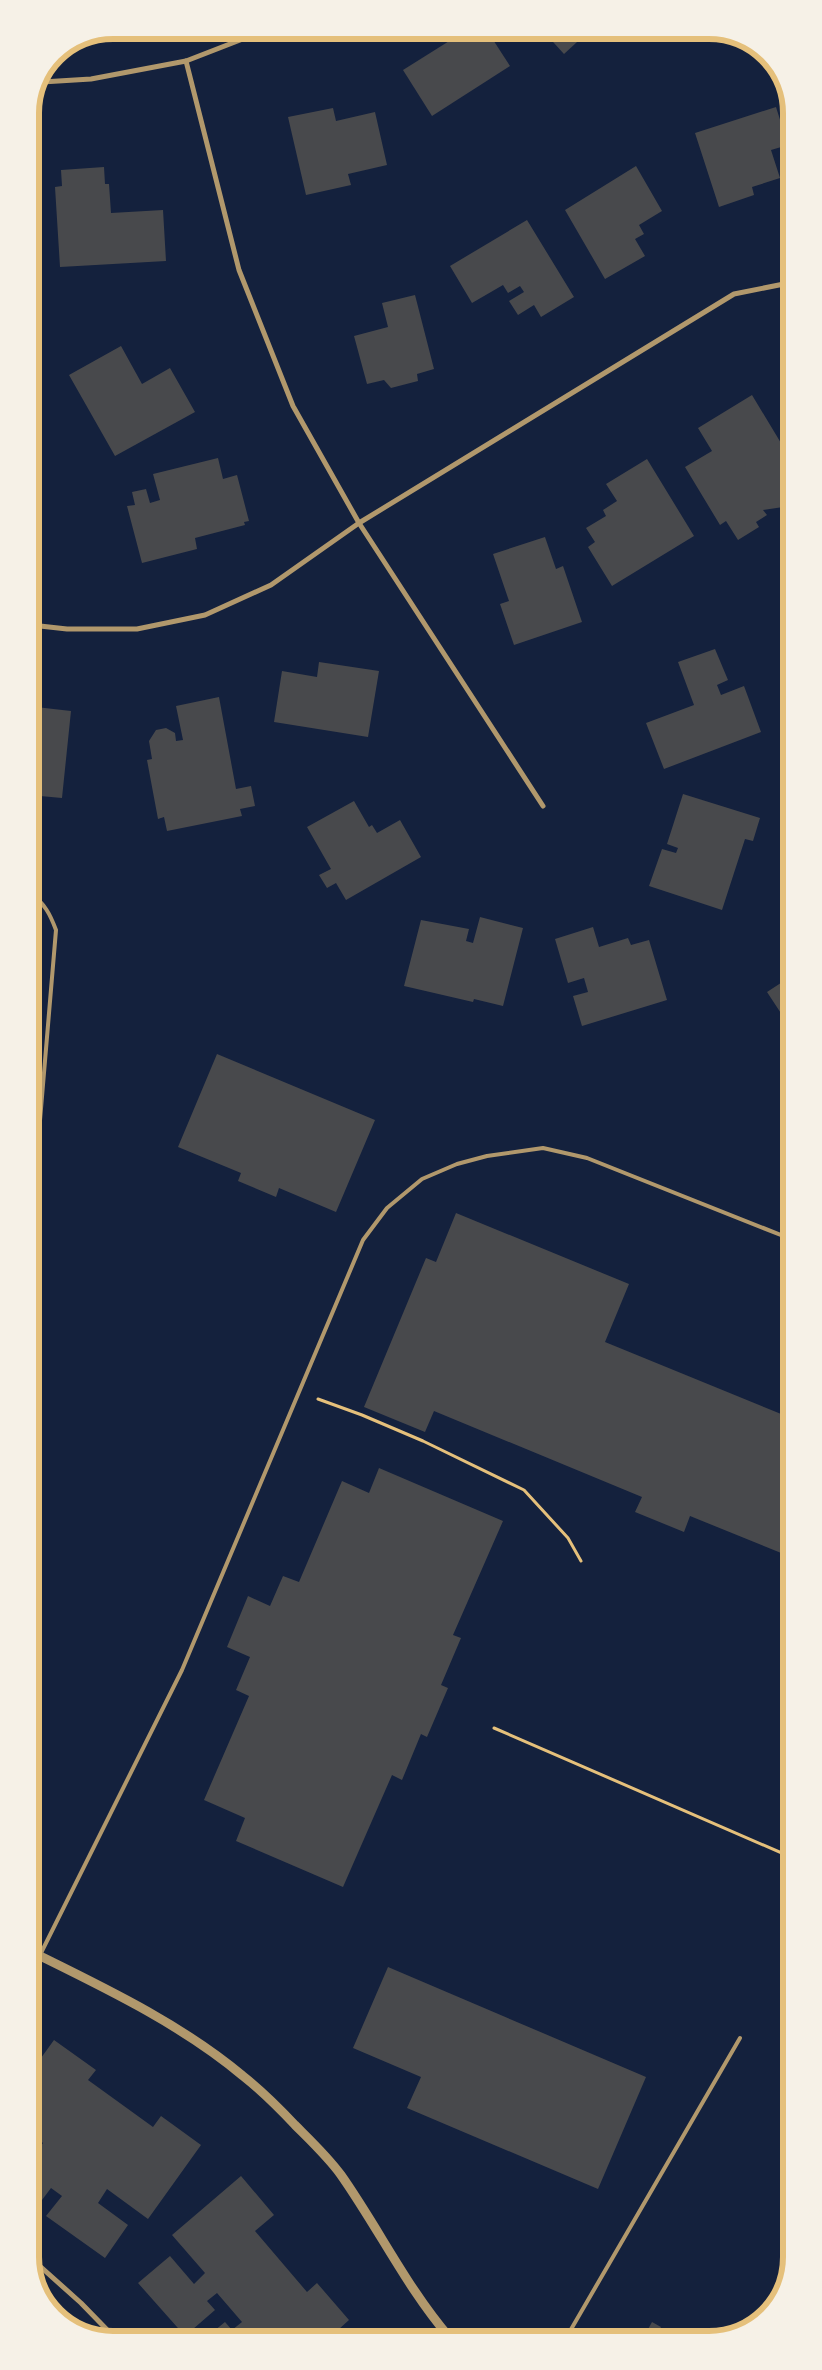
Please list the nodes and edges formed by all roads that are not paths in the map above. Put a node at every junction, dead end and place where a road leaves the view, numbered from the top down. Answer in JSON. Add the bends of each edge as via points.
{"nodes":[{"id":1,"x":243,"y":39,"type":"edge"},
{"id":2,"x":186,"y":61,"type":"junction"},
{"id":3,"x":46,"y":82,"type":"edge"},
{"id":4,"x":783,"y":284,"type":"edge"},
{"id":5,"x":359,"y":523,"type":"junction"},
{"id":6,"x":39,"y":626,"type":"edge"},
{"id":7,"x":543,"y":806,"type":"dead end"},
{"id":8,"x":39,"y":899,"type":"edge"},
{"id":9,"x":39,"y":1132,"type":"edge"},
{"id":10,"x":783,"y":1236,"type":"edge"},
{"id":11,"x":39,"y":1947,"type":"edge"},
{"id":12,"x":39,"y":1955,"type":"edge"},
{"id":13,"x":740,"y":2038,"type":"dead end"},
{"id":14,"x":39,"y":2265,"type":"edge"},
{"id":15,"x":108,"y":2331,"type":"edge"},
{"id":16,"x":444,"y":2331,"type":"edge"},
{"id":17,"x":570,"y":2331,"type":"edge"}],
"edges":[{"from":1,"to":2,"type":"street"},
{"from":2,"to":3,"type":"street","via":[[91,79]]},
{"from":2,"to":5,"type":"street","via":[[239,270],[293,406]]},
{"from":4,"to":5,"type":"street","via":[[734,294]]},
{"from":5,"to":6,"type":"street","via":[[272,585],[205,615],[137,629]]},
{"from":5,"to":7,"type":"street"},
{"from":8,"to":9,"type":"lane","via":[[49,912],[56,930]]},
{"from":10,"to":11,"type":"lane","via":[[587,1158],[542,1148],[457,1164],[422,1179],[387,1208],[363,1240],[182,1670]]},
{"from":12,"to":16,"type":"street","via":[[172,2027],[243,2076],[273,2102],[341,2175],[418,2299]]},
{"from":13,"to":17,"type":"lane"},
{"from":14,"to":15,"type":"street"}]}
